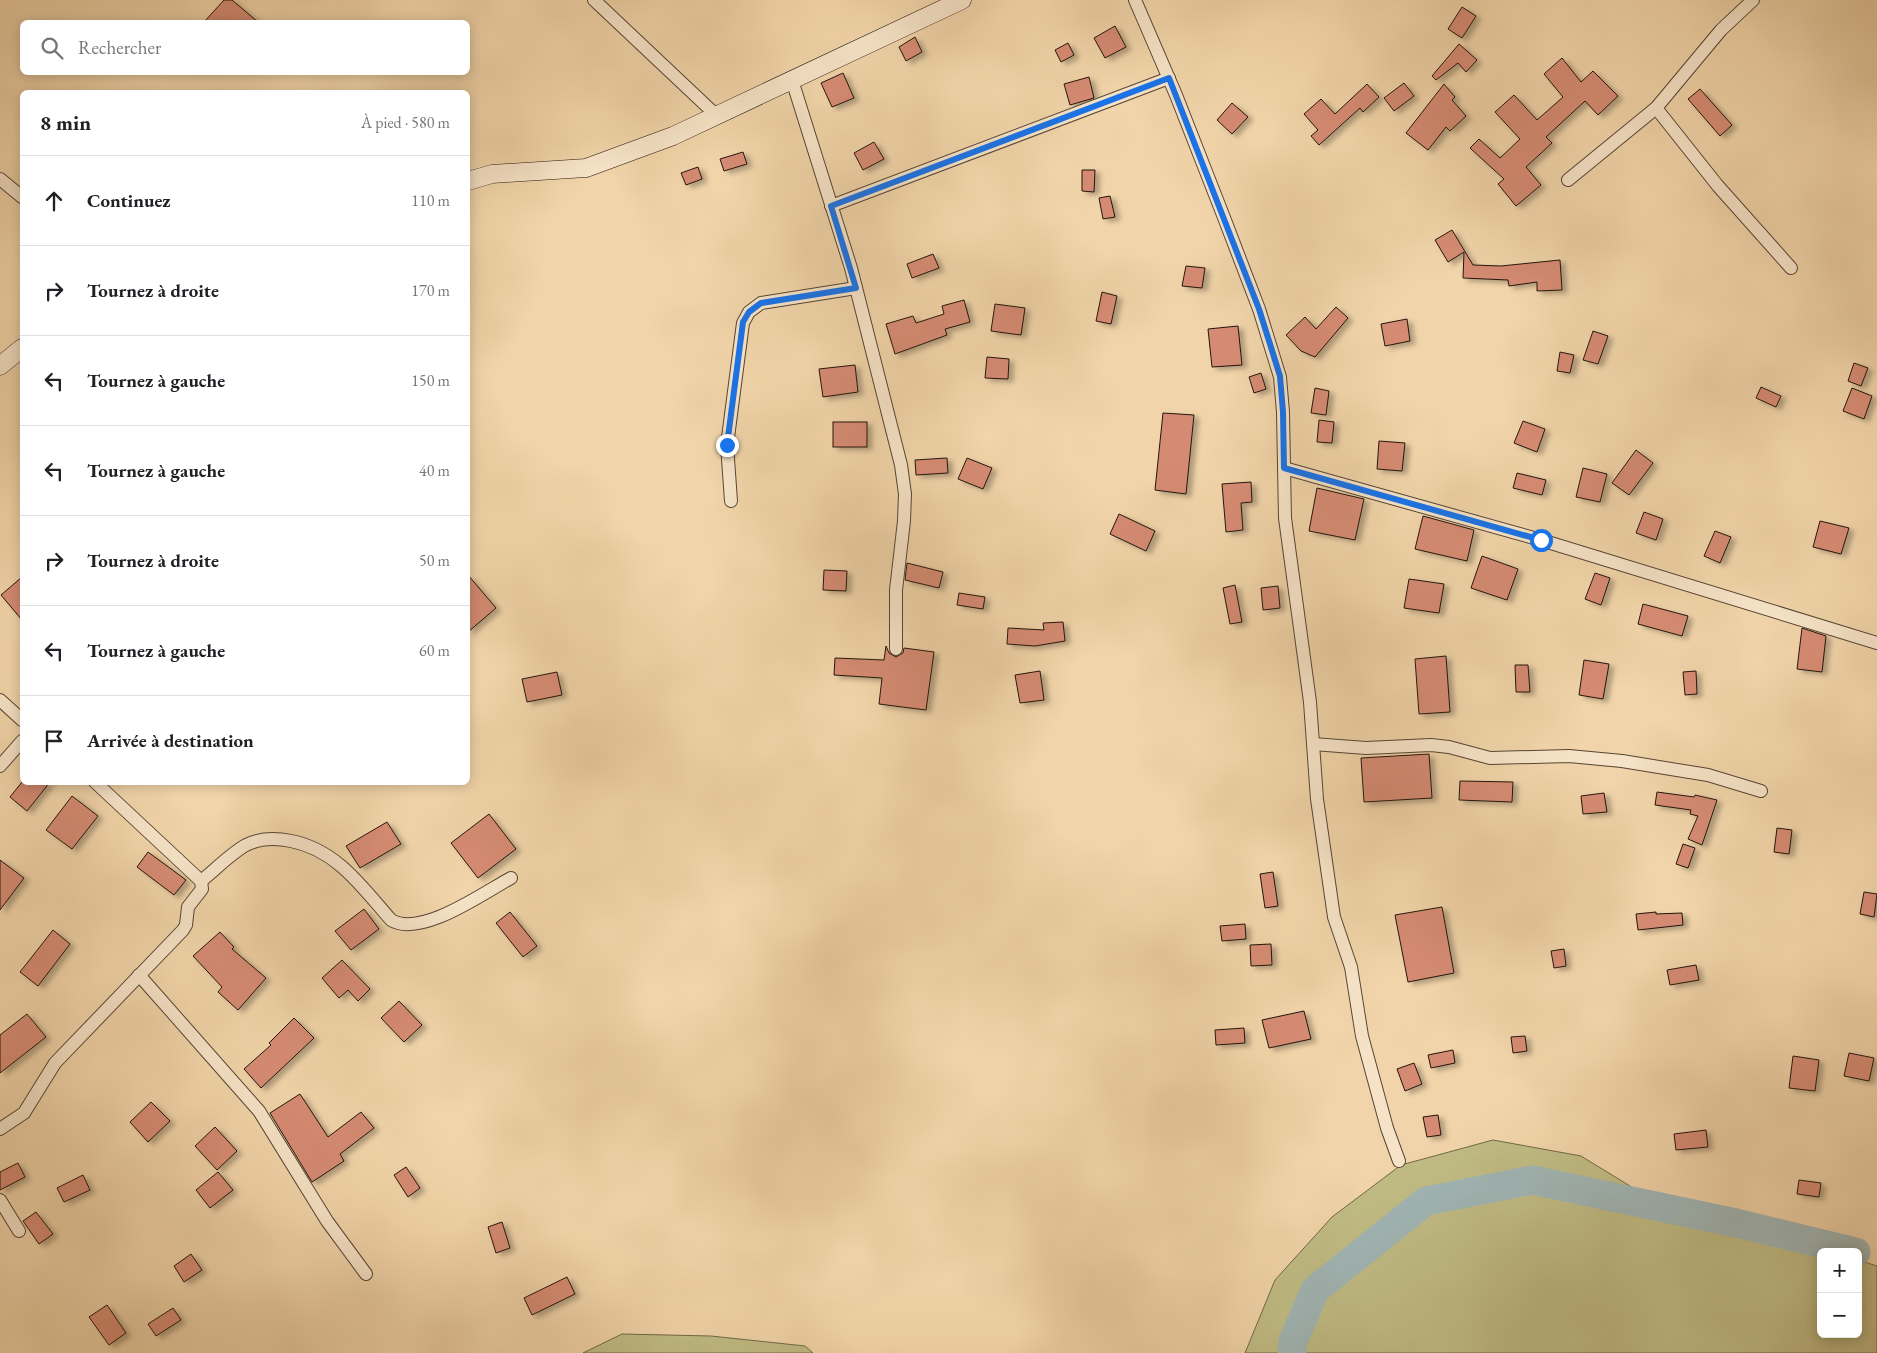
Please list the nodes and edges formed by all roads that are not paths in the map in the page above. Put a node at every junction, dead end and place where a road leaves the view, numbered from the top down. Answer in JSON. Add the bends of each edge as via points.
{"nodes":[{"id":1,"x":594,"y":0,"type":"edge"},
{"id":2,"x":962,"y":0,"type":"edge"},
{"id":3,"x":1135,"y":0,"type":"edge"},
{"id":4,"x":1753,"y":0,"type":"edge"},
{"id":5,"x":1169,"y":78,"type":"junction"},
{"id":6,"x":792,"y":80,"type":"junction"},
{"id":7,"x":1656,"y":108,"type":"junction"},
{"id":8,"x":716,"y":115,"type":"junction"},
{"id":9,"x":0,"y":179,"type":"edge"},
{"id":10,"x":470,"y":180,"type":"edge"},
{"id":11,"x":1568,"y":180,"type":"dead end"},
{"id":12,"x":20,"y":196,"type":"edge"},
{"id":13,"x":831,"y":206,"type":"junction"},
{"id":14,"x":1791,"y":268,"type":"dead end"},
{"id":15,"x":856,"y":288,"type":"junction"},
{"id":16,"x":20,"y":350,"type":"edge"},
{"id":17,"x":0,"y":366,"type":"edge"},
{"id":18,"x":1284,"y":468,"type":"junction"},
{"id":19,"x":731,"y":501,"type":"dead end"},
{"id":20,"x":1877,"y":644,"type":"edge"},
{"id":21,"x":896,"y":648,"type":"dead end"},
{"id":22,"x":0,"y":700,"type":"edge"},
{"id":23,"x":20,"y":718,"type":"edge"},
{"id":24,"x":20,"y":743,"type":"edge"},
{"id":25,"x":1313,"y":744,"type":"junction"},
{"id":26,"x":0,"y":766,"type":"edge"},
{"id":27,"x":98,"y":785,"type":"edge"},
{"id":28,"x":1762,"y":791,"type":"dead end"},
{"id":29,"x":511,"y":878,"type":"dead end"},
{"id":30,"x":201,"y":881,"type":"junction"},
{"id":31,"x":139,"y":975,"type":"junction"},
{"id":32,"x":0,"y":1129,"type":"edge"},
{"id":33,"x":1399,"y":1161,"type":"dead end"},
{"id":34,"x":0,"y":1200,"type":"edge"},
{"id":35,"x":19,"y":1231,"type":"dead end"},
{"id":36,"x":366,"y":1274,"type":"dead end"}],
"edges":[{"from":1,"to":8,"type":"street"},
{"from":2,"to":6,"type":"main road"},
{"from":3,"to":5,"type":"street"},
{"from":4,"to":7,"type":"street","via":[[1721,30]]},
{"from":5,"to":13,"type":"street"},
{"from":5,"to":18,"type":"street","via":[[1259,309],[1280,376]]},
{"from":6,"to":8,"type":"main road"},
{"from":6,"to":13,"type":"street"},
{"from":7,"to":11,"type":"street"},
{"from":7,"to":14,"type":"street","via":[[1718,186]]},
{"from":8,"to":10,"type":"main road","via":[[673,136],[586,168],[492,174]]},
{"from":9,"to":12,"type":"street"},
{"from":13,"to":15,"type":"street"},
{"from":15,"to":19,"type":"street","via":[[761,303],[749,312],[743,322],[727,445]]},
{"from":15,"to":21,"type":"street","via":[[893,432],[905,494],[896,590]]},
{"from":16,"to":17,"type":"main road"},
{"from":18,"to":20,"type":"street","via":[[1541,540]]},
{"from":18,"to":25,"type":"street","via":[[1285,518]]},
{"from":22,"to":23,"type":"street"},
{"from":24,"to":26,"type":"street"},
{"from":25,"to":28,"type":"street","via":[[1366,748],[1431,745],[1490,758],[1569,756],[1622,760],[1708,775]]},
{"from":25,"to":33,"type":"street","via":[[1317,798],[1334,916],[1351,967],[1362,1036],[1386,1128]]},
{"from":27,"to":30,"type":"street"},
{"from":29,"to":30,"type":"street","via":[[442,916],[409,925],[399,925],[391,920],[351,874],[330,856],[304,843],[262,840],[246,846]]},
{"from":30,"to":31,"type":"street","via":[[202,889],[188,907],[183,930]]},
{"from":31,"to":32,"type":"street","via":[[55,1063],[24,1113]]},
{"from":31,"to":36,"type":"street","via":[[259,1111],[327,1221]]},
{"from":34,"to":35,"type":"street"}]}
